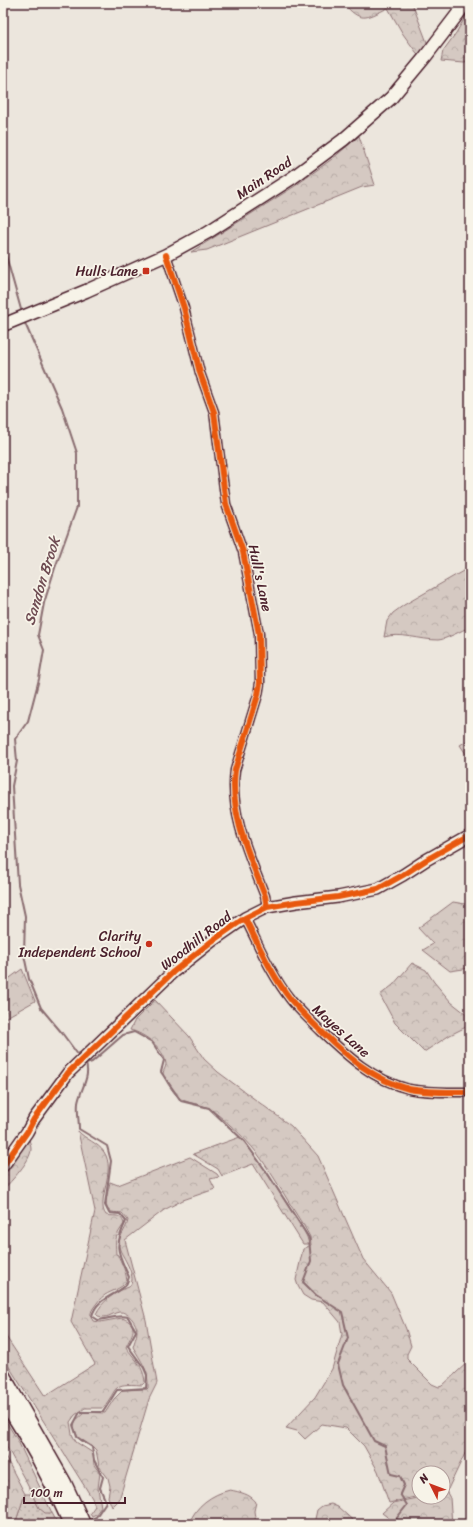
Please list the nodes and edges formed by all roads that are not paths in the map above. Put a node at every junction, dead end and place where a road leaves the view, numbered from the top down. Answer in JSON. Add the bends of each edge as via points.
{"nodes":[{"id":1,"x":465,"y":3,"type":"edge"},
{"id":2,"x":166,"y":255,"type":"junction"},
{"id":3,"x":9,"y":323,"type":"edge"},
{"id":4,"x":470,"y":835,"type":"edge"},
{"id":5,"x":267,"y":907,"type":"junction"},
{"id":6,"x":245,"y":918,"type":"junction"},
{"id":7,"x":470,"y":1092,"type":"edge"},
{"id":8,"x":3,"y":1166,"type":"edge"},
{"id":9,"x":3,"y":1376,"type":"edge"},
{"id":10,"x":3,"y":1398,"type":"edge"},
{"id":11,"x":66,"y":1500,"type":"junction"},
{"id":12,"x":71,"y":1524,"type":"edge"},
{"id":13,"x":83,"y":1524,"type":"edge"}],
"edges":[{"from":1,"to":2,"type":"main road","name":"Main Road","via":[[391,98],[343,140],[261,198]]},
{"from":2,"to":3,"type":"main road","name":"Main Road"},
{"from":2,"to":5,"type":"street","name":"Hull's Lane","via":[[214,412],[226,504],[243,552],[259,634],[260,683],[235,770],[234,795],[242,835]]},
{"from":4,"to":5,"type":"street","name":"Woodhill Road","via":[[378,889]]},
{"from":5,"to":6,"type":"street","name":"Woodhill Road"},
{"from":6,"to":7,"type":"street","name":"Mayes Lane","via":[[276,978],[291,1000],[353,1060],[373,1074],[410,1089]]},
{"from":6,"to":8,"type":"street","name":"Woodhill Road","via":[[173,972],[68,1073]]},
{"from":9,"to":11,"type":"highway","via":[[23,1409]]},
{"from":10,"to":11,"type":"highway"},
{"from":11,"to":12,"type":"highway"},
{"from":11,"to":13,"type":"highway"}]}
